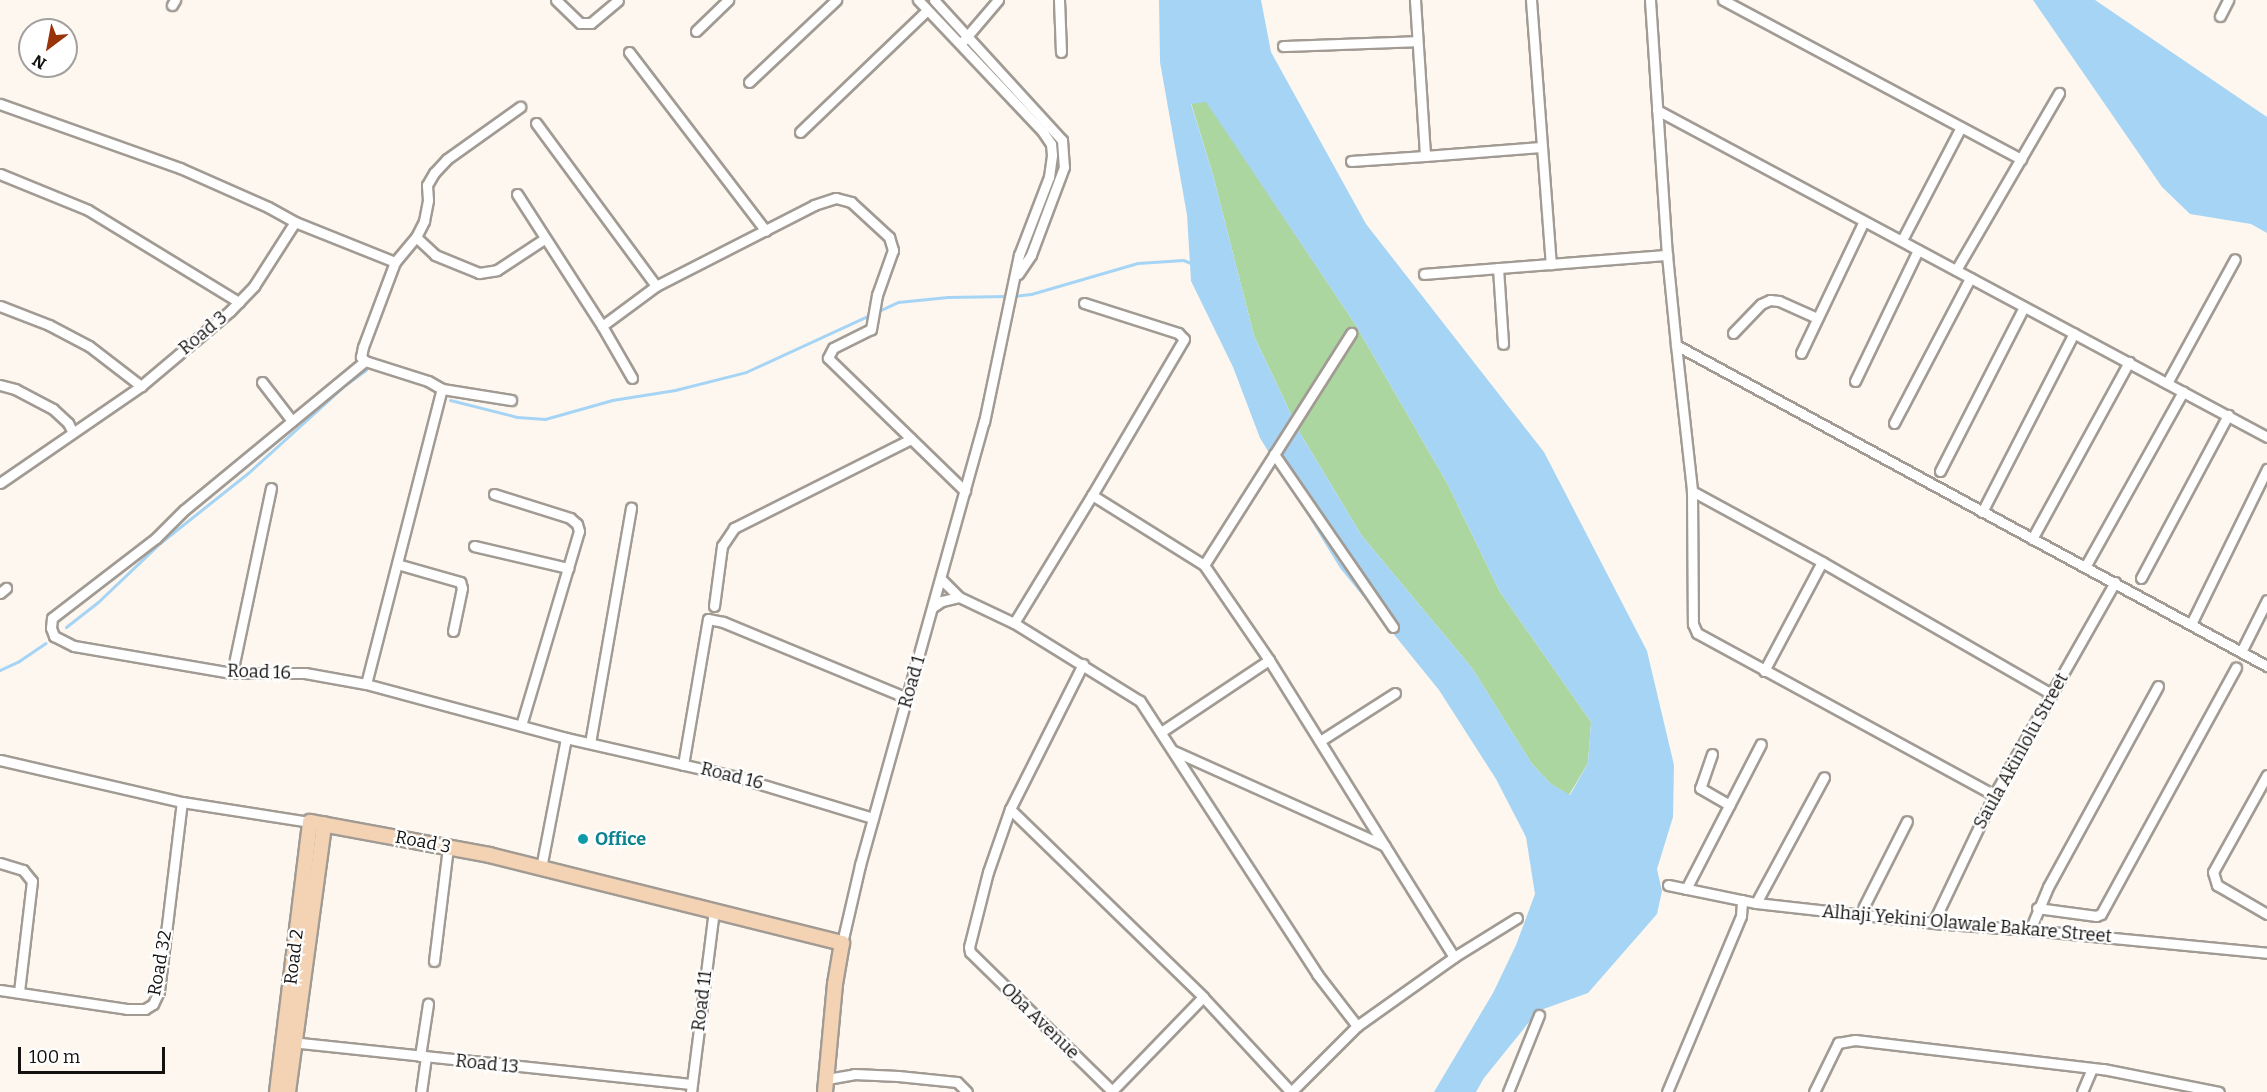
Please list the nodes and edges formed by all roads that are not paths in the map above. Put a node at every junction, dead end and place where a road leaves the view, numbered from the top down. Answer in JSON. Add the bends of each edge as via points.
{"nodes":[{"id":1,"x":556,"y":0,"type":"edge"},
{"id":2,"x":618,"y":0,"type":"edge"},
{"id":3,"x":728,"y":0,"type":"edge"},
{"id":4,"x":836,"y":0,"type":"edge"},
{"id":5,"x":918,"y":0,"type":"edge"},
{"id":6,"x":934,"y":0,"type":"edge"},
{"id":7,"x":998,"y":0,"type":"edge"},
{"id":8,"x":1059,"y":0,"type":"edge"},
{"id":9,"x":1414,"y":0,"type":"edge"},
{"id":10,"x":1531,"y":0,"type":"edge"},
{"id":11,"x":1650,"y":0,"type":"edge"},
{"id":12,"x":1723,"y":0,"type":"edge"},
{"id":13,"x":2228,"y":0,"type":"edge"},
{"id":14,"x":927,"y":10,"type":"junction"},
{"id":15,"x":2220,"y":16,"type":"dead end"},
{"id":16,"x":696,"y":31,"type":"dead end"},
{"id":17,"x":968,"y":36,"type":"junction"},
{"id":18,"x":1418,"y":41,"type":"junction"},
{"id":19,"x":960,"y":45,"type":"junction"},
{"id":20,"x":1282,"y":46,"type":"dead end"},
{"id":21,"x":629,"y":52,"type":"dead end"},
{"id":22,"x":1061,"y":52,"type":"dead end"},
{"id":23,"x":749,"y":82,"type":"dead end"},
{"id":24,"x":2059,"y":93,"type":"dead end"},
{"id":25,"x":0,"y":104,"type":"edge"},
{"id":26,"x":520,"y":107,"type":"dead end"},
{"id":27,"x":1657,"y":110,"type":"junction"},
{"id":28,"x":536,"y":123,"type":"dead end"},
{"id":29,"x":1960,"y":127,"type":"junction"},
{"id":30,"x":800,"y":132,"type":"dead end"},
{"id":31,"x":1541,"y":147,"type":"junction"},
{"id":32,"x":1425,"y":156,"type":"junction"},
{"id":33,"x":2021,"y":159,"type":"junction"},
{"id":34,"x":1351,"y":161,"type":"dead end"},
{"id":35,"x":0,"y":174,"type":"edge"},
{"id":36,"x":517,"y":194,"type":"dead end"},
{"id":37,"x":1863,"y":221,"type":"junction"},
{"id":38,"x":295,"y":222,"type":"junction"},
{"id":39,"x":766,"y":231,"type":"junction"},
{"id":40,"x":416,"y":237,"type":"junction"},
{"id":41,"x":544,"y":239,"type":"junction"},
{"id":42,"x":1902,"y":240,"type":"junction"},
{"id":43,"x":1918,"y":250,"type":"junction"},
{"id":44,"x":1667,"y":255,"type":"junction"},
{"id":45,"x":2235,"y":259,"type":"dead end"},
{"id":46,"x":395,"y":262,"type":"junction"},
{"id":47,"x":1551,"y":264,"type":"junction"},
{"id":48,"x":1498,"y":268,"type":"junction"},
{"id":49,"x":1956,"y":270,"type":"junction"},
{"id":50,"x":1424,"y":274,"type":"dead end"},
{"id":51,"x":1970,"y":278,"type":"junction"},
{"id":52,"x":1015,"y":280,"type":"junction"},
{"id":53,"x":656,"y":286,"type":"junction"},
{"id":54,"x":238,"y":302,"type":"junction"},
{"id":55,"x":1084,"y":303,"type":"dead end"},
{"id":56,"x":0,"y":306,"type":"edge"},
{"id":57,"x":2025,"y":307,"type":"junction"},
{"id":58,"x":1817,"y":318,"type":"junction"},
{"id":59,"x":602,"y":326,"type":"junction"},
{"id":60,"x":1351,"y":333,"type":"dead end"},
{"id":61,"x":1733,"y":333,"type":"dead end"},
{"id":62,"x":2074,"y":333,"type":"junction"},
{"id":63,"x":1503,"y":344,"type":"dead end"},
{"id":64,"x":1676,"y":345,"type":"junction"},
{"id":65,"x":1800,"y":353,"type":"dead end"},
{"id":66,"x":365,"y":361,"type":"junction"},
{"id":67,"x":2129,"y":363,"type":"junction"},
{"id":68,"x":632,"y":378,"type":"dead end"},
{"id":69,"x":1856,"y":381,"type":"dead end"},
{"id":70,"x":262,"y":382,"type":"dead end"},
{"id":71,"x":2167,"y":383,"type":"junction"},
{"id":72,"x":0,"y":385,"type":"edge"},
{"id":73,"x":141,"y":386,"type":"junction"},
{"id":74,"x":442,"y":389,"type":"junction"},
{"id":75,"x":2183,"y":392,"type":"junction"},
{"id":76,"x":511,"y":400,"type":"dead end"},
{"id":77,"x":2228,"y":415,"type":"junction"},
{"id":78,"x":292,"y":421,"type":"junction"},
{"id":79,"x":1894,"y":423,"type":"dead end"},
{"id":80,"x":72,"y":431,"type":"junction"},
{"id":81,"x":2267,"y":437,"type":"edge"},
{"id":82,"x":911,"y":439,"type":"junction"},
{"id":83,"x":1274,"y":454,"type":"junction"},
{"id":84,"x":2267,"y":469,"type":"edge"},
{"id":85,"x":1940,"y":471,"type":"dead end"},
{"id":86,"x":0,"y":483,"type":"edge"},
{"id":87,"x":271,"y":488,"type":"dead end"},
{"id":88,"x":965,"y":491,"type":"junction"},
{"id":89,"x":1692,"y":491,"type":"junction"},
{"id":90,"x":494,"y":494,"type":"dead end"},
{"id":91,"x":1092,"y":495,"type":"junction"},
{"id":92,"x":631,"y":508,"type":"dead end"},
{"id":93,"x":1982,"y":512,"type":"junction"},
{"id":94,"x":2032,"y":539,"type":"junction"},
{"id":95,"x":474,"y":546,"type":"dead end"},
{"id":96,"x":1822,"y":562,"type":"junction"},
{"id":97,"x":397,"y":564,"type":"junction"},
{"id":98,"x":1204,"y":565,"type":"junction"},
{"id":99,"x":2085,"y":567,"type":"junction"},
{"id":100,"x":568,"y":568,"type":"junction"},
{"id":101,"x":2141,"y":578,"type":"dead end"},
{"id":102,"x":941,"y":579,"type":"junction"},
{"id":103,"x":2115,"y":582,"type":"junction"},
{"id":104,"x":959,"y":597,"type":"junction"},
{"id":105,"x":2267,"y":600,"type":"edge"},
{"id":106,"x":714,"y":606,"type":"dead end"},
{"id":107,"x":933,"y":607,"type":"junction"},
{"id":108,"x":1014,"y":623,"type":"junction"},
{"id":109,"x":2191,"y":624,"type":"junction"},
{"id":110,"x":1393,"y":627,"type":"dead end"},
{"id":111,"x":453,"y":631,"type":"dead end"},
{"id":112,"x":2241,"y":652,"type":"junction"},
{"id":113,"x":1269,"y":660,"type":"junction"},
{"id":114,"x":1083,"y":664,"type":"junction"},
{"id":115,"x":2267,"y":666,"type":"edge"},
{"id":116,"x":2236,"y":667,"type":"dead end"},
{"id":117,"x":1764,"y":671,"type":"junction"},
{"id":118,"x":232,"y":673,"type":"junction"},
{"id":119,"x":366,"y":684,"type":"junction"},
{"id":120,"x":2158,"y":686,"type":"dead end"},
{"id":121,"x":1395,"y":693,"type":"dead end"},
{"id":122,"x":2052,"y":694,"type":"junction"},
{"id":123,"x":907,"y":698,"type":"junction"},
{"id":124,"x":521,"y":726,"type":"junction"},
{"id":125,"x":1161,"y":732,"type":"junction"},
{"id":126,"x":566,"y":738,"type":"junction"},
{"id":127,"x":1320,"y":741,"type":"junction"},
{"id":128,"x":590,"y":743,"type":"junction"},
{"id":129,"x":1761,"y":744,"type":"dead end"},
{"id":130,"x":1173,"y":751,"type":"junction"},
{"id":131,"x":1712,"y":754,"type":"dead end"},
{"id":132,"x":0,"y":760,"type":"edge"},
{"id":133,"x":683,"y":765,"type":"junction"},
{"id":134,"x":2267,"y":775,"type":"edge"},
{"id":135,"x":1824,"y":777,"type":"dead end"},
{"id":136,"x":1994,"y":795,"type":"junction"},
{"id":137,"x":182,"y":802,"type":"junction"},
{"id":138,"x":1729,"y":805,"type":"junction"},
{"id":139,"x":1010,"y":809,"type":"junction"},
{"id":140,"x":873,"y":818,"type":"junction"},
{"id":141,"x":1907,"y":821,"type":"dead end"},
{"id":142,"x":317,"y":823,"type":"junction"},
{"id":143,"x":1385,"y":846,"type":"junction"},
{"id":144,"x":448,"y":847,"type":"junction"},
{"id":145,"x":0,"y":863,"type":"edge"},
{"id":146,"x":541,"y":868,"type":"junction"},
{"id":147,"x":1668,"y":885,"type":"dead end"},
{"id":148,"x":1686,"y":889,"type":"junction"},
{"id":149,"x":1742,"y":900,"type":"junction"},
{"id":150,"x":1756,"y":903,"type":"junction"},
{"id":151,"x":2037,"y":909,"type":"junction"},
{"id":152,"x":714,"y":910,"type":"junction"},
{"id":153,"x":1860,"y":914,"type":"junction"},
{"id":154,"x":2267,"y":914,"type":"edge"},
{"id":155,"x":1517,"y":918,"type":"dead end"},
{"id":156,"x":1933,"y":924,"type":"junction"},
{"id":157,"x":2030,"y":930,"type":"junction"},
{"id":158,"x":842,"y":943,"type":"junction"},
{"id":159,"x":2267,"y":953,"type":"edge"},
{"id":160,"x":1454,"y":957,"type":"junction"},
{"id":161,"x":434,"y":961,"type":"dead end"},
{"id":162,"x":0,"y":990,"type":"edge"},
{"id":163,"x":19,"y":992,"type":"junction"},
{"id":164,"x":1203,"y":998,"type":"junction"},
{"id":165,"x":428,"y":1004,"type":"dead end"},
{"id":166,"x":1539,"y":1016,"type":"dead end"},
{"id":167,"x":1357,"y":1026,"type":"junction"},
{"id":168,"x":289,"y":1042,"type":"junction"},
{"id":169,"x":423,"y":1057,"type":"junction"},
{"id":170,"x":2092,"y":1068,"type":"junction"},
{"id":171,"x":826,"y":1085,"type":"edge"},
{"id":172,"x":691,"y":1088,"type":"edge"},
{"id":173,"x":1111,"y":1091,"type":"edge"},
{"id":174,"x":277,"y":1092,"type":"edge"},
{"id":175,"x":288,"y":1092,"type":"edge"},
{"id":176,"x":421,"y":1092,"type":"edge"},
{"id":177,"x":967,"y":1092,"type":"edge"},
{"id":178,"x":1291,"y":1092,"type":"edge"},
{"id":179,"x":1508,"y":1092,"type":"edge"},
{"id":180,"x":1667,"y":1092,"type":"edge"},
{"id":181,"x":1814,"y":1092,"type":"edge"},
{"id":182,"x":2082,"y":1092,"type":"edge"},
{"id":183,"x":2219,"y":1092,"type":"edge"}],
"edges":[{"from":1,"to":2,"type":"street","via":[[580,23],[591,23]]},
{"from":3,"to":16,"type":"street"},
{"from":4,"to":23,"type":"street"},
{"from":5,"to":14,"type":"street","name":"Road 1"},
{"from":6,"to":17,"type":"street","name":"Road 1"},
{"from":7,"to":17,"type":"street"},
{"from":8,"to":22,"type":"street"},
{"from":9,"to":18,"type":"street"},
{"from":10,"to":31,"type":"street"},
{"from":11,"to":27,"type":"street"},
{"from":12,"to":29,"type":"street"},
{"from":13,"to":15,"type":"street"},
{"from":14,"to":19,"type":"street","name":"Road 1"},
{"from":14,"to":30,"type":"street"},
{"from":17,"to":19,"type":"street"},
{"from":17,"to":52,"type":"street","name":"Road 1","via":[[1062,140],[1064,167],[1030,255]]},
{"from":18,"to":20,"type":"street"},
{"from":18,"to":32,"type":"street"},
{"from":19,"to":52,"type":"street","name":"Road 1","via":[[1051,144],[1049,177],[1019,255]]},
{"from":21,"to":39,"type":"street"},
{"from":24,"to":33,"type":"street"},
{"from":25,"to":38,"type":"street","via":[[180,168]]},
{"from":26,"to":40,"type":"street","via":[[447,159],[434,173],[427,185],[427,208]]},
{"from":27,"to":37,"type":"street"},
{"from":27,"to":44,"type":"street"},
{"from":28,"to":53,"type":"street"},
{"from":29,"to":33,"type":"street"},
{"from":29,"to":42,"type":"street"},
{"from":31,"to":32,"type":"street"},
{"from":31,"to":47,"type":"street"},
{"from":32,"to":34,"type":"street"},
{"from":33,"to":49,"type":"street"},
{"from":35,"to":54,"type":"street","via":[[88,210]]},
{"from":36,"to":41,"type":"street"},
{"from":37,"to":42,"type":"street"},
{"from":37,"to":58,"type":"street"},
{"from":38,"to":46,"type":"street"},
{"from":38,"to":54,"type":"street","name":"Road 3","via":[[254,286]]},
{"from":39,"to":53,"type":"street"},
{"from":39,"to":82,"type":"street","via":[[836,198],[851,202],[893,243],[872,326],[868,332],[833,348],[828,358]]},
{"from":40,"to":41,"type":"street","via":[[435,255],[479,273],[497,270]]},
{"from":40,"to":46,"type":"street"},
{"from":41,"to":59,"type":"street"},
{"from":42,"to":43,"type":"street"},
{"from":43,"to":49,"type":"street"},
{"from":43,"to":69,"type":"street"},
{"from":44,"to":47,"type":"street"},
{"from":44,"to":64,"type":"street"},
{"from":45,"to":71,"type":"street"},
{"from":46,"to":66,"type":"street","via":[[363,347],[361,357]]},
{"from":47,"to":48,"type":"street"},
{"from":48,"to":50,"type":"street"},
{"from":48,"to":63,"type":"street"},
{"from":49,"to":51,"type":"street"},
{"from":51,"to":57,"type":"street"},
{"from":51,"to":79,"type":"street"},
{"from":52,"to":88,"type":"street","name":"Road 1"},
{"from":53,"to":59,"type":"street"},
{"from":54,"to":73,"type":"street","name":"Road 3"},
{"from":55,"to":91,"type":"street","via":[[1178,333],[1184,339]]},
{"from":56,"to":73,"type":"street","via":[[89,346]]},
{"from":57,"to":62,"type":"street"},
{"from":57,"to":85,"type":"street"},
{"from":58,"to":61,"type":"street","via":[[1770,300],[1761,304]]},
{"from":58,"to":65,"type":"street"},
{"from":59,"to":68,"type":"street"},
{"from":60,"to":83,"type":"street"},
{"from":62,"to":67,"type":"street"},
{"from":62,"to":93,"type":"street"},
{"from":64,"to":89,"type":"street"},
{"from":64,"to":93,"type":"street"},
{"from":66,"to":74,"type":"street"},
{"from":66,"to":78,"type":"street","name":"Road 16"},
{"from":67,"to":71,"type":"street"},
{"from":67,"to":94,"type":"street"},
{"from":70,"to":78,"type":"street"},
{"from":71,"to":75,"type":"street"},
{"from":72,"to":80,"type":"street","via":[[53,409]]},
{"from":73,"to":80,"type":"street","name":"Road 3"},
{"from":74,"to":76,"type":"street"},
{"from":74,"to":97,"type":"street"},
{"from":75,"to":77,"type":"street"},
{"from":75,"to":99,"type":"street"},
{"from":77,"to":81,"type":"street"},
{"from":77,"to":101,"type":"street"},
{"from":78,"to":118,"type":"street","name":"Road 16","via":[[156,538],[52,618],[54,636],[74,646]]},
{"from":80,"to":86,"type":"street","name":"Road 3"},
{"from":82,"to":88,"type":"street"},
{"from":82,"to":106,"type":"street","via":[[734,528],[722,546]]},
{"from":83,"to":98,"type":"street"},
{"from":83,"to":110,"type":"street"},
{"from":84,"to":109,"type":"street"},
{"from":87,"to":118,"type":"street"},
{"from":88,"to":102,"type":"street","name":"Road 1"},
{"from":89,"to":96,"type":"street"},
{"from":89,"to":117,"type":"street","via":[[1694,629]]},
{"from":90,"to":100,"type":"street","via":[[570,518],[577,524],[579,531]]},
{"from":91,"to":98,"type":"street"},
{"from":91,"to":108,"type":"street"},
{"from":92,"to":128,"type":"street"},
{"from":93,"to":94,"type":"street"},
{"from":94,"to":99,"type":"street"},
{"from":95,"to":100,"type":"street"},
{"from":96,"to":117,"type":"street"},
{"from":96,"to":122,"type":"street"},
{"from":97,"to":111,"type":"street","via":[[460,582]]},
{"from":97,"to":119,"type":"street"},
{"from":98,"to":113,"type":"street"},
{"from":99,"to":103,"type":"street"},
{"from":100,"to":124,"type":"street"},
{"from":102,"to":104,"type":"street"},
{"from":102,"to":107,"type":"street","name":"Road 1"},
{"from":103,"to":109,"type":"street"},
{"from":103,"to":122,"type":"street","name":"Saula Akinlolu Street"},
{"from":104,"to":107,"type":"street"},
{"from":104,"to":108,"type":"street"},
{"from":105,"to":112,"type":"street"},
{"from":107,"to":123,"type":"street","name":"Road 1"},
{"from":108,"to":114,"type":"street"},
{"from":109,"to":112,"type":"street"},
{"from":112,"to":115,"type":"street"},
{"from":113,"to":125,"type":"street"},
{"from":113,"to":127,"type":"street"},
{"from":114,"to":125,"type":"street","via":[[1136,698]]},
{"from":114,"to":139,"type":"street"},
{"from":116,"to":151,"type":"street","via":[[2101,914]]},
{"from":117,"to":136,"type":"street"},
{"from":118,"to":119,"type":"street","name":"Road 16","via":[[305,673]]},
{"from":119,"to":124,"type":"street","name":"Road 16"},
{"from":120,"to":151,"type":"street"},
{"from":121,"to":127,"type":"street"},
{"from":122,"to":136,"type":"street","name":"Saula Akinlolu Street"},
{"from":123,"to":133,"type":"street","via":[[708,619]]},
{"from":123,"to":140,"type":"street","name":"Road 1"},
{"from":124,"to":126,"type":"street","name":"Road 16"},
{"from":125,"to":130,"type":"street"},
{"from":126,"to":128,"type":"street","name":"Road 16"},
{"from":126,"to":146,"type":"street"},
{"from":127,"to":143,"type":"street"},
{"from":128,"to":133,"type":"street","name":"Road 16"},
{"from":129,"to":138,"type":"street"},
{"from":130,"to":143,"type":"street"},
{"from":130,"to":167,"type":"street","via":[[1317,974]]},
{"from":131,"to":138,"type":"street","via":[[1700,788]]},
{"from":132,"to":137,"type":"street","name":"Road 3"},
{"from":133,"to":140,"type":"street","name":"Road 16","via":[[780,788]]},
{"from":134,"to":154,"type":"street","via":[[2212,872],[2217,885]]},
{"from":135,"to":150,"type":"street"},
{"from":136,"to":156,"type":"street","name":"Saula Akinlolu Street"},
{"from":137,"to":142,"type":"street","name":"Road 3"},
{"from":137,"to":163,"type":"street","name":"Road 32","via":[[159,992],[153,1004],[145,1009],[127,1009]]},
{"from":138,"to":148,"type":"street"},
{"from":139,"to":164,"type":"street"},
{"from":139,"to":173,"type":"street","name":"Oba Avenue","via":[[988,873],[970,952]]},
{"from":140,"to":158,"type":"street","name":"Road 1"},
{"from":141,"to":153,"type":"street"},
{"from":142,"to":144,"type":"street","name":"Road 3"},
{"from":142,"to":168,"type":"street","name":"Road 2"},
{"from":143,"to":160,"type":"street"},
{"from":144,"to":146,"type":"street","name":"Road 3"},
{"from":144,"to":161,"type":"street"},
{"from":145,"to":163,"type":"street","via":[[23,870],[32,881]]},
{"from":146,"to":152,"type":"street","name":"Road 3"},
{"from":147,"to":148,"type":"street","name":"Alhaji Yekini Olawale Bakare Street"},
{"from":148,"to":149,"type":"street","name":"Alhaji Yekini Olawale Bakare Street"},
{"from":149,"to":150,"type":"street","name":"Alhaji Yekini Olawale Bakare Street"},
{"from":149,"to":180,"type":"street","via":[[1741,916]]},
{"from":150,"to":153,"type":"street","name":"Alhaji Yekini Olawale Bakare Street"},
{"from":151,"to":157,"type":"street"},
{"from":152,"to":158,"type":"street","name":"Road 3"},
{"from":152,"to":172,"type":"street","name":"Road 11"},
{"from":153,"to":156,"type":"street","name":"Alhaji Yekini Olawale Bakare Street"},
{"from":155,"to":160,"type":"street"},
{"from":156,"to":157,"type":"street","name":"Alhaji Yekini Olawale Bakare Street"},
{"from":157,"to":159,"type":"street","name":"Alhaji Yekini Olawale Bakare Street"},
{"from":158,"to":171,"type":"street","name":"Road 1"},
{"from":160,"to":167,"type":"street"},
{"from":162,"to":163,"type":"street","name":"Road 32"},
{"from":164,"to":173,"type":"street"},
{"from":164,"to":178,"type":"street"},
{"from":165,"to":169,"type":"street"},
{"from":166,"to":179,"type":"street"},
{"from":167,"to":178,"type":"street"},
{"from":168,"to":169,"type":"street","name":"Road 13"},
{"from":168,"to":174,"type":"street","name":"Road 2"},
{"from":168,"to":175,"type":"street","name":"Road 2"},
{"from":169,"to":172,"type":"street","name":"Road 13"},
{"from":169,"to":176,"type":"street"},
{"from":170,"to":181,"type":"street","via":[[1855,1040],[1838,1043]]},
{"from":170,"to":182,"type":"street"},
{"from":170,"to":183,"type":"street"},
{"from":171,"to":177,"type":"street","via":[[862,1074],[957,1082]]}]}
